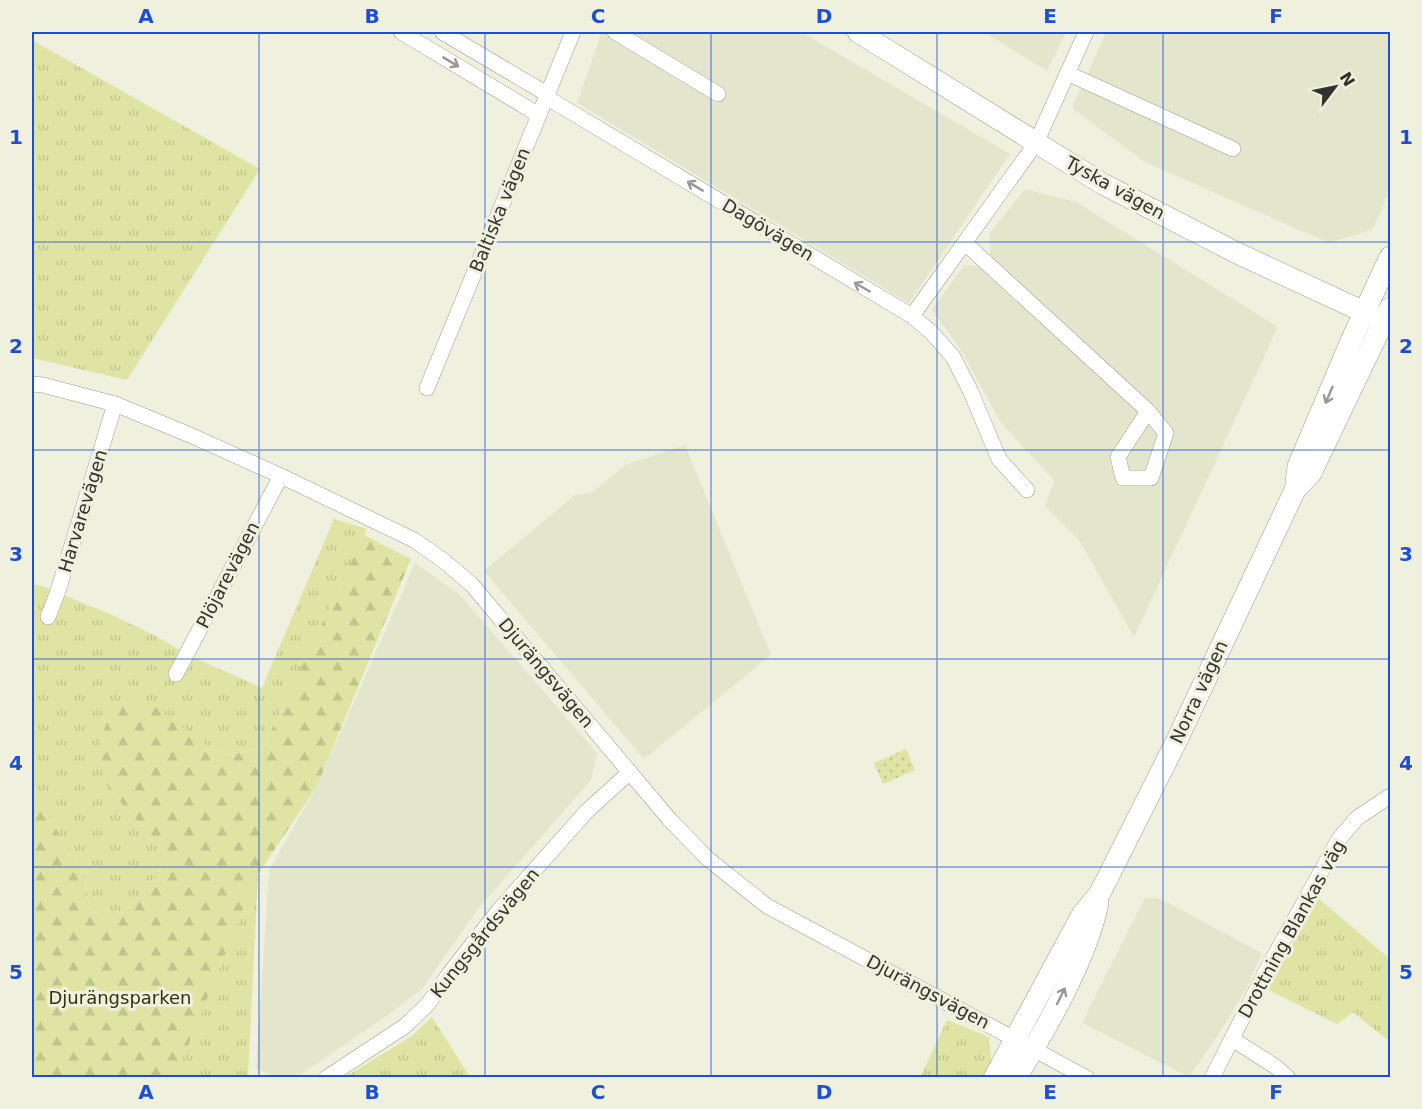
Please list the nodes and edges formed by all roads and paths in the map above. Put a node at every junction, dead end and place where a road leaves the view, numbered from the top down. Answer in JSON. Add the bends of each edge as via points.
{"nodes":[{"id":1,"x":401,"y":32,"type":"edge"},
{"id":2,"x":442,"y":32,"type":"edge"},
{"id":3,"x":573,"y":32,"type":"edge"},
{"id":4,"x":615,"y":32,"type":"edge"},
{"id":5,"x":858,"y":32,"type":"edge"},
{"id":6,"x":1086,"y":32,"type":"edge"},
{"id":7,"x":1067,"y":73,"type":"junction"},
{"id":8,"x":718,"y":94,"type":"dead end"},
{"id":9,"x":547,"y":96,"type":"junction"},
{"id":10,"x":539,"y":115,"type":"junction"},
{"id":11,"x":1036,"y":143,"type":"junction"},
{"id":12,"x":1233,"y":149,"type":"dead end"},
{"id":13,"x":966,"y":244,"type":"junction"},
{"id":14,"x":1390,"y":257,"type":"edge"},
{"id":15,"x":1365,"y":312,"type":"junction"},
{"id":16,"x":912,"y":316,"type":"junction"},
{"id":17,"x":1389,"y":317,"type":"edge"},
{"id":18,"x":32,"y":384,"type":"edge"},
{"id":19,"x":427,"y":388,"type":"dead end"},
{"id":20,"x":115,"y":404,"type":"junction"},
{"id":21,"x":1148,"y":411,"type":"dead end"},
{"id":22,"x":281,"y":476,"type":"junction"},
{"id":23,"x":1027,"y":490,"type":"dead end"},
{"id":24,"x":1295,"y":490,"type":"junction"},
{"id":25,"x":48,"y":617,"type":"dead end"},
{"id":26,"x":176,"y":674,"type":"dead end"},
{"id":27,"x":630,"y":772,"type":"junction"},
{"id":28,"x":1390,"y":796,"type":"edge"},
{"id":29,"x":1232,"y":1039,"type":"junction"},
{"id":30,"x":1025,"y":1043,"type":"junction"},
{"id":31,"x":326,"y":1077,"type":"edge"},
{"id":32,"x":994,"y":1077,"type":"edge"},
{"id":33,"x":1016,"y":1077,"type":"edge"},
{"id":34,"x":1087,"y":1077,"type":"edge"},
{"id":35,"x":1212,"y":1077,"type":"edge"},
{"id":36,"x":1288,"y":1077,"type":"edge"}],
"edges":[{"from":1,"to":10,"type":"street","one_way":true},
{"from":2,"to":9,"type":"street","name":"Dagövägen"},
{"from":3,"to":9,"type":"street","name":"Baltiska vägen"},
{"from":4,"to":8,"type":"street"},
{"from":5,"to":11,"type":"main road","name":"Tyska vägen"},
{"from":6,"to":7,"type":"street"},
{"from":7,"to":11,"type":"street"},
{"from":7,"to":12,"type":"street"},
{"from":9,"to":10,"type":"street","name":"Baltiska vägen"},
{"from":16,"to":9,"type":"street","name":"Dagövägen","one_way":true},
{"from":10,"to":19,"type":"street","name":"Baltiska vägen"},
{"from":11,"to":13,"type":"street"},
{"from":11,"to":15,"type":"main road","name":"Tyska vägen","via":[[1124,195]]},
{"from":13,"to":16,"type":"street"},
{"from":13,"to":21,"type":"street"},
{"from":14,"to":15,"type":"main road","name":"Norra vägen"},
{"from":15,"to":17,"type":"main road","name":"Tyska vägen"},
{"from":15,"to":24,"type":"main road","name":"Norra vägen","one_way":true,"via":[[1298,466]]},
{"from":16,"to":23,"type":"street","name":"Dagövägen","via":[[953,357],[999,459]]},
{"from":17,"to":24,"type":"main road","name":"Norra vägen","via":[[1311,473]]},
{"from":18,"to":20,"type":"street","name":"Djurängsvägen"},
{"from":20,"to":22,"type":"street","name":"Djurängsvägen"},
{"from":20,"to":25,"type":"street","name":"Harvarevägen"},
{"from":22,"to":26,"type":"street","name":"Plöjarevägen"},
{"from":22,"to":27,"type":"street","name":"Djurängsvägen","via":[[414,540],[465,579]]},
{"from":24,"to":30,"type":"main road","name":"Norra vägen","via":[[1100,893],[1094,921],[1073,971]]},
{"from":27,"to":30,"type":"street","name":"Djurängsvägen","via":[[708,859],[767,906]]},
{"from":27,"to":31,"type":"street","name":"Kungsgårdsvägen","via":[[587,811],[499,909],[428,1004],[405,1026]]},
{"from":28,"to":29,"type":"street","name":"Drottning Blankas väg","via":[[1357,818],[1339,839]]},
{"from":29,"to":35,"type":"street","name":"Drottning Blankas väg"},
{"from":29,"to":36,"type":"street"},
{"from":30,"to":32,"type":"main road","name":"Norra vägen"},
{"from":30,"to":33,"type":"main road","name":"Norra vägen"},
{"from":30,"to":34,"type":"street"}]}
